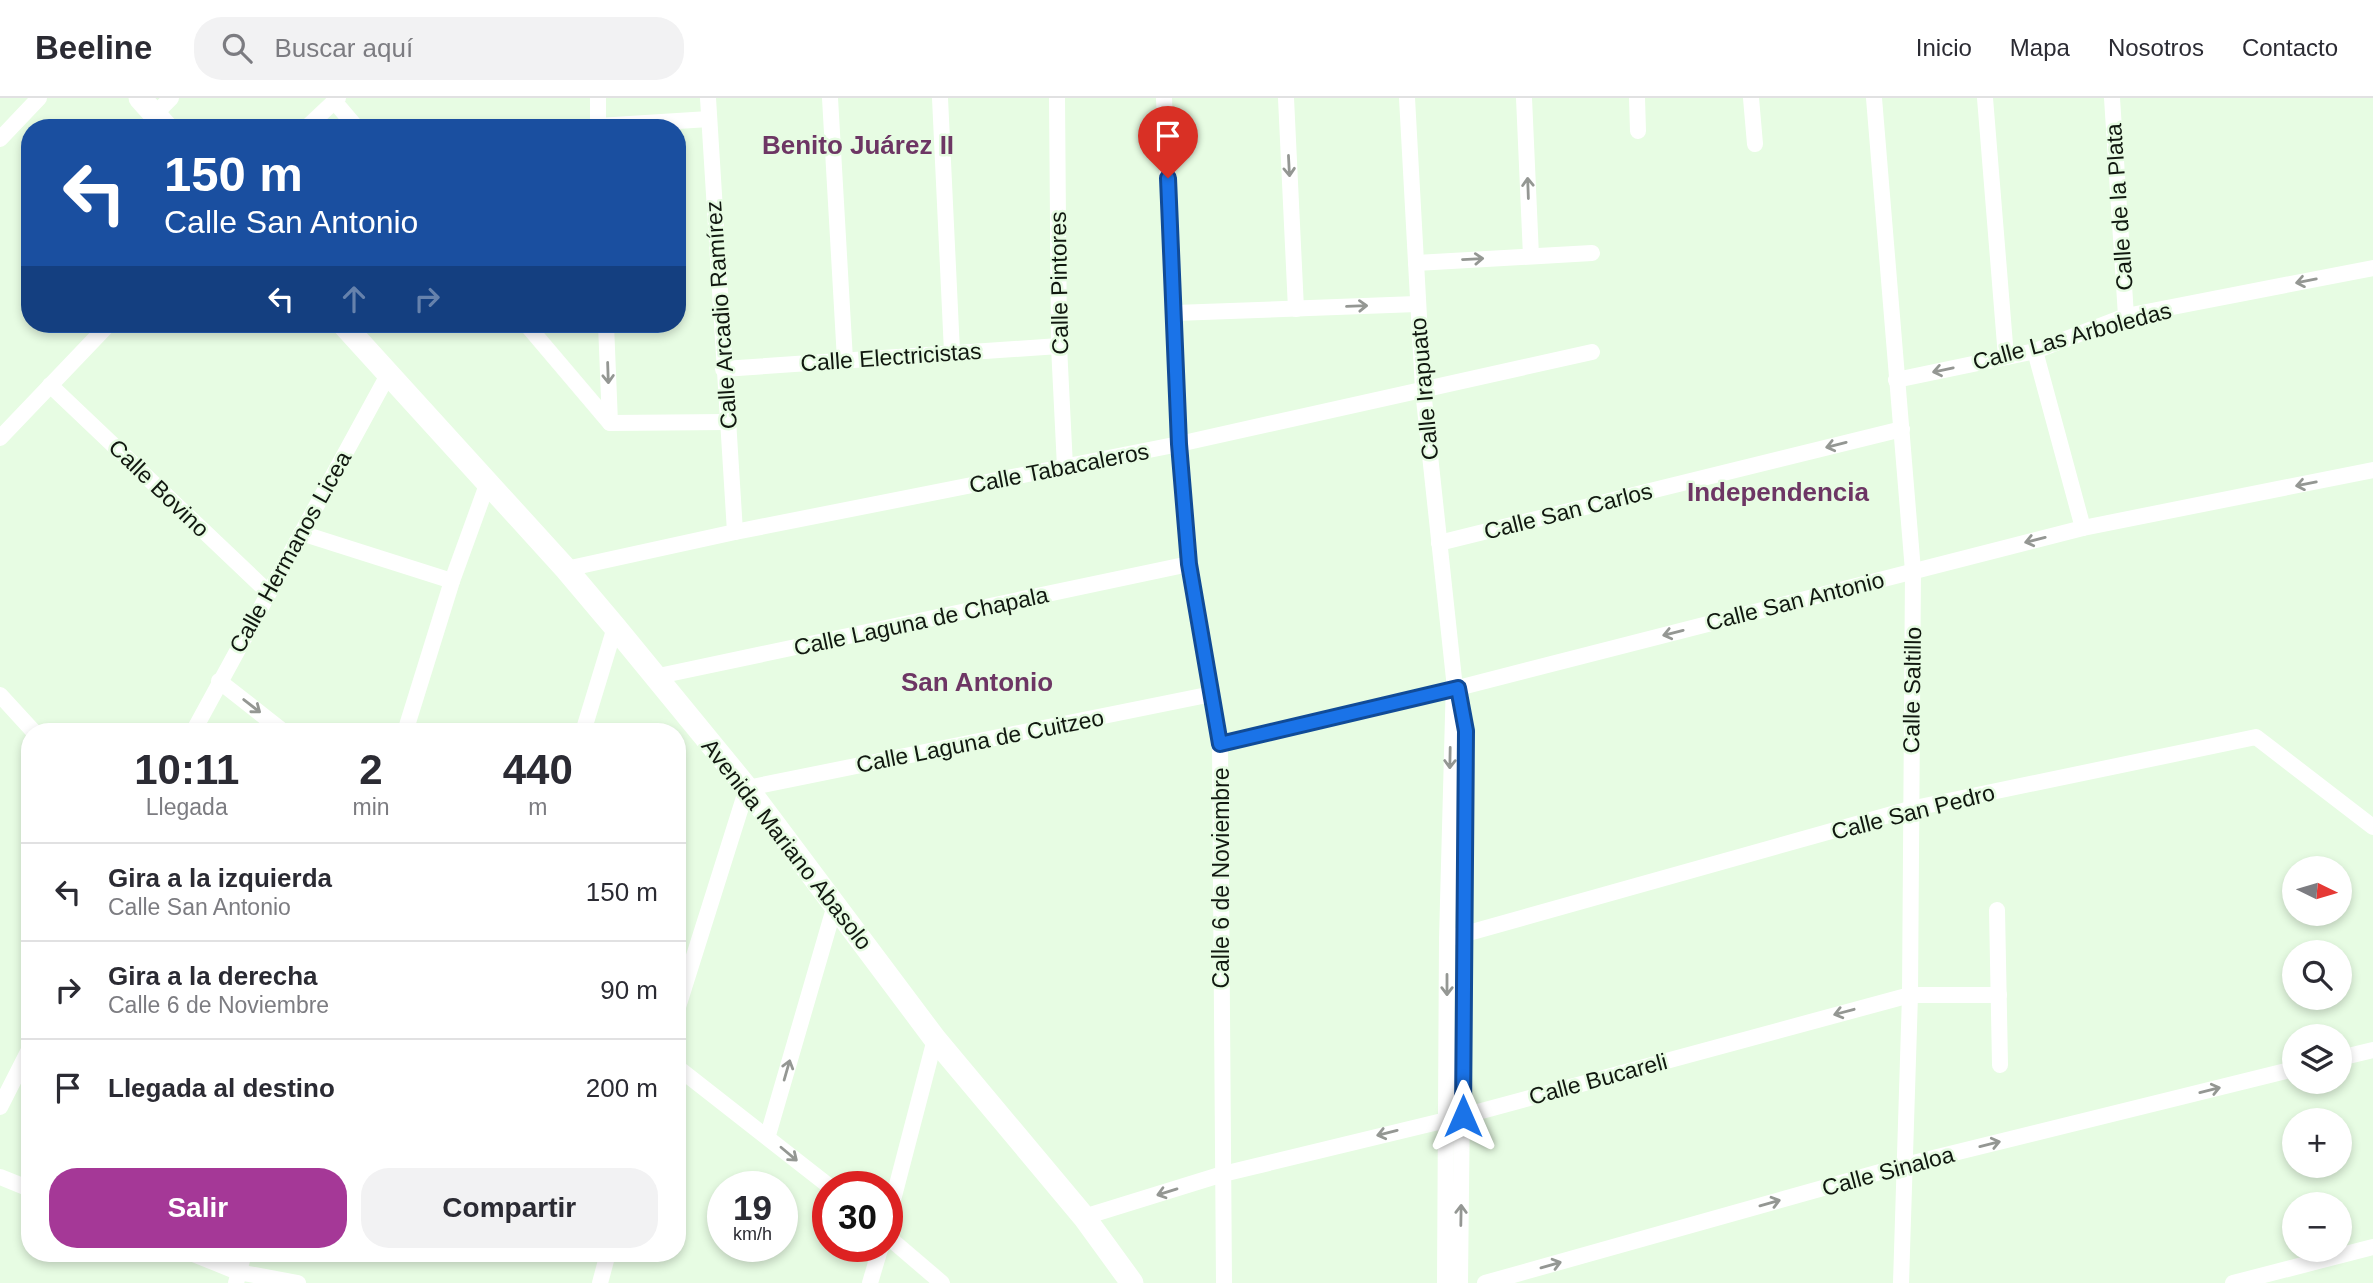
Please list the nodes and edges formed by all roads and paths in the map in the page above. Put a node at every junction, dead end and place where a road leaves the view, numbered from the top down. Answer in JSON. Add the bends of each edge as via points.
{"nodes":[{"id":1,"x":38,"y":98,"type":"edge"},
{"id":2,"x":598,"y":98,"type":"edge"},
{"id":3,"x":708,"y":98,"type":"edge"},
{"id":4,"x":830,"y":98,"type":"edge"},
{"id":5,"x":940,"y":98,"type":"edge"},
{"id":6,"x":1057,"y":98,"type":"edge"},
{"id":7,"x":1164,"y":98,"type":"edge"},
{"id":8,"x":1286,"y":98,"type":"edge"},
{"id":9,"x":1407,"y":98,"type":"edge"},
{"id":10,"x":1524,"y":98,"type":"edge"},
{"id":11,"x":1637,"y":98,"type":"edge"},
{"id":12,"x":1751,"y":98,"type":"edge"},
{"id":13,"x":1874,"y":98,"type":"edge"},
{"id":14,"x":1985,"y":98,"type":"edge"},
{"id":15,"x":2112,"y":98,"type":"edge"},
{"id":16,"x":336,"y":100,"type":"edge"},
{"id":17,"x":316,"y":119,"type":"edge"},
{"id":18,"x":350,"y":119,"type":"edge"},
{"id":19,"x":598,"y":119,"type":"edge"},
{"id":20,"x":709,"y":119,"type":"junction"},
{"id":21,"x":686,"y":121,"type":"edge"},
{"id":22,"x":1638,"y":131,"type":"dead end"},
{"id":23,"x":0,"y":139,"type":"edge"},
{"id":24,"x":1755,"y":144,"type":"dead end"},
{"id":25,"x":1592,"y":253,"type":"dead end"},
{"id":26,"x":1531,"y":256,"type":"junction"},
{"id":27,"x":1416,"y":262,"type":"junction"},
{"id":28,"x":2373,"y":268,"type":"edge"},
{"id":29,"x":1417,"y":304,"type":"junction"},
{"id":30,"x":1296,"y":309,"type":"junction"},
{"id":31,"x":1175,"y":313,"type":"junction"},
{"id":32,"x":2126,"y":316,"type":"junction"},
{"id":33,"x":100,"y":333,"type":"edge"},
{"id":34,"x":352,"y":333,"type":"edge"},
{"id":35,"x":534,"y":333,"type":"edge"},
{"id":36,"x":606,"y":333,"type":"edge"},
{"id":37,"x":1059,"y":346,"type":"junction"},
{"id":38,"x":2035,"y":351,"type":"junction"},
{"id":39,"x":952,"y":352,"type":"junction"},
{"id":40,"x":1592,"y":352,"type":"dead end"},
{"id":41,"x":2006,"y":357,"type":"junction"},
{"id":42,"x":845,"y":360,"type":"junction"},
{"id":43,"x":723,"y":369,"type":"junction"},
{"id":44,"x":389,"y":373,"type":"junction"},
{"id":45,"x":1896,"y":380,"type":"junction"},
{"id":46,"x":50,"y":385,"type":"junction"},
{"id":47,"x":1423,"y":390,"type":"junction"},
{"id":48,"x":727,"y":422,"type":"junction"},
{"id":49,"x":611,"y":423,"type":"junction"},
{"id":50,"x":1902,"y":429,"type":"junction"},
{"id":51,"x":0,"y":439,"type":"edge"},
{"id":52,"x":1179,"y":444,"type":"junction"},
{"id":53,"x":1065,"y":467,"type":"junction"},
{"id":54,"x":2373,"y":470,"type":"edge"},
{"id":55,"x":488,"y":482,"type":"junction"},
{"id":56,"x":2083,"y":528,"type":"junction"},
{"id":57,"x":735,"y":532,"type":"junction"},
{"id":58,"x":301,"y":533,"type":"junction"},
{"id":59,"x":1439,"y":543,"type":"junction"},
{"id":60,"x":1189,"y":564,"type":"junction"},
{"id":61,"x":566,"y":569,"type":"junction"},
{"id":62,"x":1913,"y":571,"type":"junction"},
{"id":63,"x":452,"y":580,"type":"junction"},
{"id":64,"x":268,"y":592,"type":"junction"},
{"id":65,"x":615,"y":627,"type":"junction"},
{"id":66,"x":654,"y":677,"type":"junction"},
{"id":67,"x":219,"y":681,"type":"junction"},
{"id":68,"x":1455,"y":685,"type":"junction"},
{"id":69,"x":1212,"y":694,"type":"junction"},
{"id":70,"x":1,"y":699,"type":"edge"},
{"id":71,"x":25,"y":723,"type":"edge"},
{"id":72,"x":198,"y":723,"type":"edge"},
{"id":73,"x":273,"y":723,"type":"edge"},
{"id":74,"x":408,"y":723,"type":"edge"},
{"id":75,"x":586,"y":723,"type":"edge"},
{"id":76,"x":1220,"y":744,"type":"junction"},
{"id":77,"x":747,"y":788,"type":"junction"},
{"id":78,"x":1910,"y":809,"type":"junction"},
{"id":79,"x":2369,"y":821,"type":"edge"},
{"id":80,"x":835,"y":905,"type":"junction"},
{"id":81,"x":1997,"y":910,"type":"dead end"},
{"id":82,"x":1455,"y":938,"type":"junction"},
{"id":83,"x":686,"y":981,"type":"edge"},
{"id":84,"x":1910,"y":995,"type":"junction"},
{"id":85,"x":1999,"y":995,"type":"junction"},
{"id":86,"x":935,"y":1039,"type":"junction"},
{"id":87,"x":2373,"y":1050,"type":"edge"},
{"id":88,"x":2352,"y":1055,"type":"edge"},
{"id":89,"x":2000,"y":1065,"type":"dead end"},
{"id":90,"x":21,"y":1066,"type":"edge"},
{"id":91,"x":2282,"y":1072,"type":"edge"},
{"id":92,"x":686,"y":1074,"type":"edge"},
{"id":93,"x":0,"y":1107,"type":"edge"},
{"id":94,"x":1463,"y":1116,"type":"junction"},
{"id":95,"x":1446,"y":1119,"type":"junction"},
{"id":96,"x":768,"y":1135,"type":"junction"},
{"id":97,"x":1905,"y":1165,"type":"junction"},
{"id":98,"x":901,"y":1171,"type":"edge"},
{"id":99,"x":812,"y":1172,"type":"edge"},
{"id":100,"x":1223,"y":1174,"type":"junction"},
{"id":101,"x":0,"y":1177,"type":"edge"},
{"id":102,"x":21,"y":1185,"type":"edge"},
{"id":103,"x":1084,"y":1217,"type":"junction"},
{"id":104,"x":2373,"y":1247,"type":"edge"},
{"id":105,"x":903,"y":1250,"type":"edge"},
{"id":106,"x":208,"y":1262,"type":"edge"},
{"id":107,"x":606,"y":1262,"type":"edge"},
{"id":108,"x":876,"y":1262,"type":"edge"},
{"id":109,"x":237,"y":1277,"type":"edge"},
{"id":110,"x":298,"y":1283,"type":"edge"},
{"id":111,"x":600,"y":1283,"type":"edge"},
{"id":112,"x":870,"y":1283,"type":"edge"},
{"id":113,"x":942,"y":1283,"type":"edge"},
{"id":114,"x":1132,"y":1283,"type":"edge"},
{"id":115,"x":1224,"y":1283,"type":"edge"},
{"id":116,"x":1445,"y":1283,"type":"edge"},
{"id":117,"x":1460,"y":1283,"type":"edge"},
{"id":118,"x":1485,"y":1283,"type":"edge"},
{"id":119,"x":1901,"y":1283,"type":"edge"},
{"id":120,"x":2233,"y":1283,"type":"edge"}],
"edges":[{"from":1,"to":23,"type":"street"},
{"from":2,"to":19,"type":"street"},
{"from":3,"to":20,"type":"street","name":"Calle Arcadio Ramírez"},
{"from":4,"to":42,"type":"street"},
{"from":5,"to":39,"type":"street"},
{"from":6,"to":37,"type":"street","name":"Calle Pintores"},
{"from":7,"to":31,"type":"street","name":"Calle 6 de Noviembre"},
{"from":8,"to":30,"type":"street","one_way":true},
{"from":9,"to":27,"type":"street","name":"Calle Irapuato"},
{"from":26,"to":10,"type":"street","one_way":true},
{"from":11,"to":22,"type":"street"},
{"from":12,"to":24,"type":"street"},
{"from":13,"to":45,"type":"street","name":"Calle Saltillo"},
{"from":14,"to":41,"type":"street"},
{"from":15,"to":32,"type":"street","name":"Calle de la Plata"},
{"from":16,"to":17,"type":"street"},
{"from":16,"to":18,"type":"street"},
{"from":20,"to":21,"type":"street"},
{"from":20,"to":43,"type":"street","name":"Calle Arcadio Ramírez"},
{"from":25,"to":26,"type":"street"},
{"from":27,"to":26,"type":"street","one_way":true},
{"from":27,"to":29,"type":"street","name":"Calle Irapuato"},
{"from":28,"to":32,"type":"street","name":"Calle Las Arboledas","one_way":true},
{"from":30,"to":29,"type":"street","one_way":true},
{"from":29,"to":47,"type":"street","name":"Calle Irapuato"},
{"from":30,"to":31,"type":"street"},
{"from":31,"to":52,"type":"street","name":"Calle 6 de Noviembre"},
{"from":32,"to":38,"type":"street","name":"Calle Las Arboledas"},
{"from":33,"to":46,"type":"street"},
{"from":34,"to":44,"type":"street","name":"Avenida Mariano Abasolo"},
{"from":35,"to":49,"type":"street"},
{"from":36,"to":49,"type":"street","one_way":true},
{"from":37,"to":39,"type":"street","name":"Calle Electricistas"},
{"from":37,"to":53,"type":"street","name":"Calle Pintores"},
{"from":38,"to":41,"type":"street","name":"Calle Las Arboledas"},
{"from":38,"to":56,"type":"street"},
{"from":39,"to":42,"type":"street","name":"Calle Electricistas"},
{"from":40,"to":47,"type":"street","name":"Calle Tabacaleros"},
{"from":41,"to":45,"type":"street","name":"Calle Las Arboledas","one_way":true},
{"from":42,"to":43,"type":"street","name":"Calle Electricistas"},
{"from":43,"to":48,"type":"street","name":"Calle Arcadio Ramírez"},
{"from":44,"to":55,"type":"street","name":"Avenida Mariano Abasolo"},
{"from":44,"to":58,"type":"street","name":"Calle Hermanos Licea"},
{"from":45,"to":50,"type":"street","name":"Calle Saltillo"},
{"from":46,"to":51,"type":"street"},
{"from":46,"to":64,"type":"street","name":"Calle Bovino"},
{"from":47,"to":52,"type":"street","name":"Calle Tabacaleros"},
{"from":47,"to":59,"type":"street","name":"Calle Irapuato"},
{"from":48,"to":49,"type":"street"},
{"from":48,"to":57,"type":"street","name":"Calle Arcadio Ramírez"},
{"from":50,"to":59,"type":"street","name":"Calle San Carlos","one_way":true},
{"from":50,"to":62,"type":"street","name":"Calle Saltillo"},
{"from":52,"to":53,"type":"street","name":"Calle Tabacaleros"},
{"from":52,"to":60,"type":"street","name":"Calle 6 de Noviembre"},
{"from":53,"to":57,"type":"street","name":"Calle Tabacaleros"},
{"from":54,"to":56,"type":"street","name":"Calle San Antonio","one_way":true},
{"from":55,"to":61,"type":"street","name":"Avenida Mariano Abasolo"},
{"from":55,"to":63,"type":"street"},
{"from":56,"to":62,"type":"street","name":"Calle San Antonio","one_way":true},
{"from":57,"to":61,"type":"street","name":"Calle Tabacaleros"},
{"from":58,"to":63,"type":"street"},
{"from":58,"to":64,"type":"street","name":"Calle Hermanos Licea"},
{"from":59,"to":68,"type":"street","name":"Calle Irapuato"},
{"from":60,"to":66,"type":"street","name":"Calle Laguna de Chapala"},
{"from":60,"to":69,"type":"street","name":"Calle 6 de Noviembre"},
{"from":61,"to":65,"type":"street","name":"Avenida Mariano Abasolo"},
{"from":62,"to":68,"type":"street","name":"Calle San Antonio","one_way":true},
{"from":62,"to":78,"type":"street","name":"Calle Saltillo"},
{"from":63,"to":74,"type":"street"},
{"from":64,"to":67,"type":"street","name":"Calle Hermanos Licea"},
{"from":65,"to":66,"type":"street","name":"Avenida Mariano Abasolo"},
{"from":65,"to":75,"type":"street"},
{"from":66,"to":77,"type":"street","name":"Avenida Mariano Abasolo"},
{"from":67,"to":72,"type":"street","name":"Calle Hermanos Licea"},
{"from":67,"to":73,"type":"street","one_way":true},
{"from":68,"to":76,"type":"street","name":"Calle San Antonio"},
{"from":68,"to":82,"type":"street","name":"Calle Irapuato","via":[[1466,731]]},
{"from":69,"to":76,"type":"street","name":"Calle 6 de Noviembre"},
{"from":69,"to":77,"type":"street","name":"Calle Laguna de Cuitzeo"},
{"from":70,"to":71,"type":"street"},
{"from":76,"to":100,"type":"street","name":"Calle 6 de Noviembre"},
{"from":77,"to":80,"type":"street","name":"Avenida Mariano Abasolo"},
{"from":77,"to":83,"type":"street"},
{"from":78,"to":79,"type":"street","name":"Calle San Pedro","via":[[2256,737]]},
{"from":78,"to":82,"type":"street","name":"Calle San Pedro"},
{"from":78,"to":84,"type":"street","name":"Calle Saltillo"},
{"from":80,"to":86,"type":"street","name":"Avenida Mariano Abasolo"},
{"from":96,"to":80,"type":"street","one_way":true},
{"from":81,"to":85,"type":"street"},
{"from":82,"to":94,"type":"street","name":"Calle Irapuato"},
{"from":82,"to":95,"type":"street","name":"Calle Irapuato","one_way":true},
{"from":84,"to":85,"type":"street","name":"Calle Bucareli"},
{"from":84,"to":94,"type":"street","name":"Calle Bucareli","one_way":true},
{"from":84,"to":97,"type":"street","name":"Calle Saltillo"},
{"from":85,"to":89,"type":"street"},
{"from":86,"to":98,"type":"street"},
{"from":86,"to":103,"type":"street","name":"Avenida Mariano Abasolo"},
{"from":87,"to":88,"type":"street"},
{"from":90,"to":93,"type":"street"},
{"from":97,"to":91,"type":"street","name":"Calle Sinaloa","one_way":true},
{"from":92,"to":96,"type":"street"},
{"from":94,"to":95,"type":"street","name":"Calle Bucareli"},
{"from":117,"to":94,"type":"street","name":"Calle Irapuato","one_way":true},
{"from":95,"to":100,"type":"street","name":"Calle Bucareli","one_way":true},
{"from":95,"to":116,"type":"street","name":"Calle Irapuato"},
{"from":96,"to":99,"type":"street","one_way":true},
{"from":118,"to":97,"type":"street","name":"Calle Sinaloa","one_way":true},
{"from":97,"to":119,"type":"street","name":"Calle Saltillo"},
{"from":100,"to":103,"type":"street","name":"Calle Bucareli","one_way":true},
{"from":100,"to":115,"type":"street","name":"Calle 6 de Noviembre"},
{"from":101,"to":102,"type":"street"},
{"from":103,"to":114,"type":"street","name":"Avenida Mariano Abasolo"},
{"from":104,"to":120,"type":"street"},
{"from":105,"to":113,"type":"street"},
{"from":106,"to":109,"type":"street"},
{"from":107,"to":111,"type":"street"},
{"from":108,"to":112,"type":"street"},
{"from":109,"to":110,"type":"street"}]}
